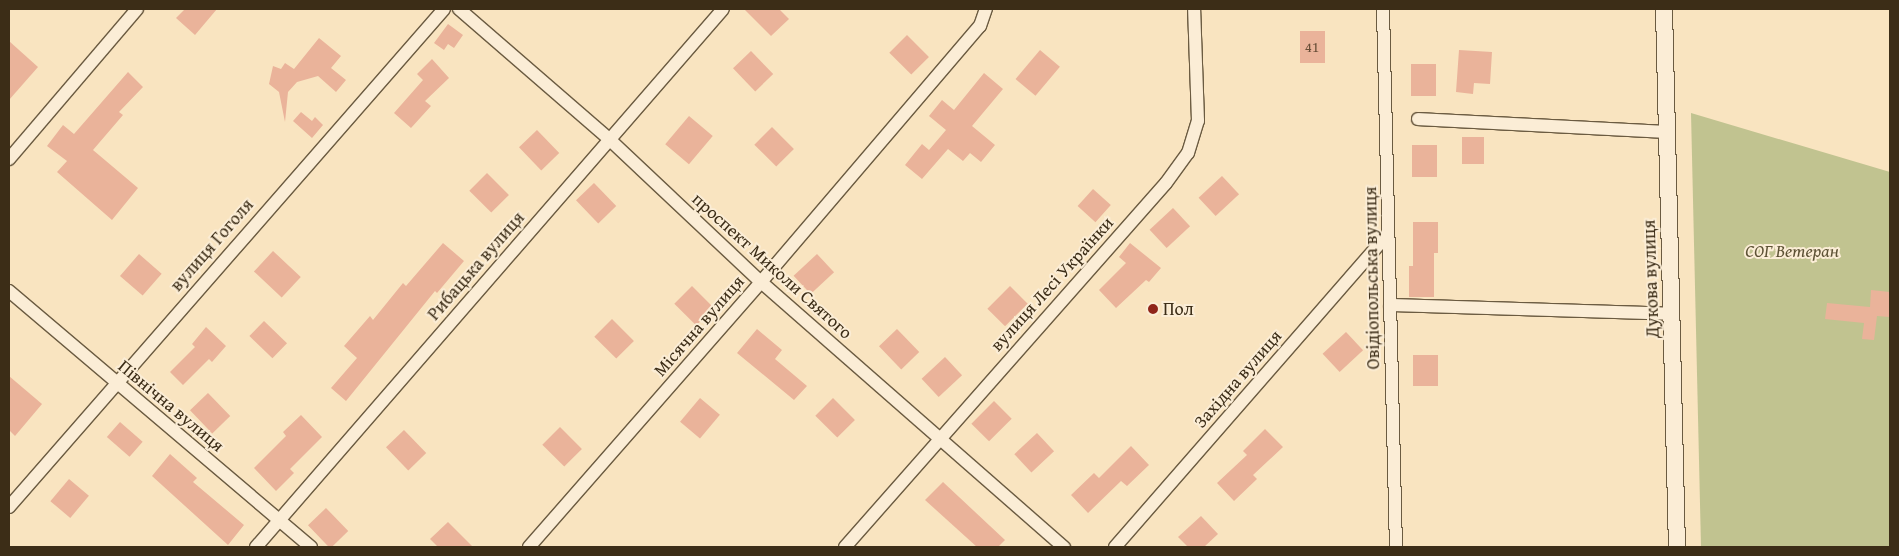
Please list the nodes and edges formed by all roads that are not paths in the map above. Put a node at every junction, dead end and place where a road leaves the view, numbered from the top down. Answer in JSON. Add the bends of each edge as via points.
{"nodes":[{"id":1,"x":138,"y":9,"type":"edge"},
{"id":2,"x":444,"y":9,"type":"edge"},
{"id":3,"x":459,"y":9,"type":"edge"},
{"id":4,"x":723,"y":9,"type":"edge"},
{"id":5,"x":986,"y":9,"type":"edge"},
{"id":6,"x":1194,"y":9,"type":"edge"},
{"id":7,"x":1383,"y":9,"type":"edge"},
{"id":8,"x":1664,"y":9,"type":"edge"},
{"id":9,"x":1418,"y":119,"type":"dead end"},
{"id":10,"x":1666,"y":132,"type":"junction"},
{"id":11,"x":609,"y":139,"type":"junction"},
{"id":12,"x":9,"y":158,"type":"edge"},
{"id":13,"x":1388,"y":234,"type":"junction"},
{"id":14,"x":761,"y":282,"type":"junction"},
{"id":15,"x":9,"y":291,"type":"edge"},
{"id":16,"x":1390,"y":305,"type":"junction"},
{"id":17,"x":1672,"y":314,"type":"junction"},
{"id":18,"x":115,"y":382,"type":"junction"},
{"id":19,"x":940,"y":437,"type":"junction"},
{"id":20,"x":9,"y":507,"type":"edge"},
{"id":21,"x":279,"y":519,"type":"junction"},
{"id":22,"x":256,"y":547,"type":"edge"},
{"id":23,"x":311,"y":547,"type":"edge"},
{"id":24,"x":528,"y":547,"type":"edge"},
{"id":25,"x":845,"y":547,"type":"edge"},
{"id":26,"x":1064,"y":547,"type":"edge"},
{"id":27,"x":1115,"y":547,"type":"edge"},
{"id":28,"x":1396,"y":547,"type":"edge"},
{"id":29,"x":1677,"y":547,"type":"edge"}],
"edges":[{"from":1,"to":12,"type":"street"},
{"from":2,"to":18,"type":"street","name":"вулиця Гоголя"},
{"from":3,"to":11,"type":"street","name":"проспект Миколи Святого"},
{"from":4,"to":11,"type":"street","name":"Рибацька вулиця"},
{"from":5,"to":14,"type":"street","name":"Місячна вулиця","via":[[980,26]]},
{"from":6,"to":19,"type":"street","name":"вулиця Лесі Українки","via":[[1198,121],[1188,153],[1166,183]]},
{"from":7,"to":13,"type":"street","name":"Овідіопольська вулиця"},
{"from":8,"to":10,"type":"street","name":"Дукова вулиця"},
{"from":9,"to":10,"type":"street"},
{"from":10,"to":17,"type":"street","name":"Дукова вулиця"},
{"from":11,"to":14,"type":"street","name":"проспект Миколи Святого"},
{"from":11,"to":21,"type":"street","name":"Рибацька вулиця"},
{"from":13,"to":16,"type":"street","name":"Овідіопольська вулиця"},
{"from":13,"to":27,"type":"street","name":"Західна вулиця"},
{"from":14,"to":19,"type":"street","name":"проспект Миколи Святого"},
{"from":14,"to":24,"type":"street","name":"Місячна вулиця"},
{"from":15,"to":18,"type":"street","name":"Північна вулиця"},
{"from":16,"to":17,"type":"street"},
{"from":16,"to":28,"type":"street","name":"Овідіопольська вулиця"},
{"from":17,"to":29,"type":"street","name":"Дукова вулиця"},
{"from":18,"to":20,"type":"street","name":"вулиця Гоголя"},
{"from":18,"to":21,"type":"street","name":"Північна вулиця"},
{"from":19,"to":25,"type":"street","name":"вулиця Лесі Українки"},
{"from":19,"to":26,"type":"street","name":"проспект Миколи Святого"},
{"from":21,"to":22,"type":"street","name":"Рибацька вулиця"},
{"from":21,"to":23,"type":"street","name":"Північна вулиця"}]}
